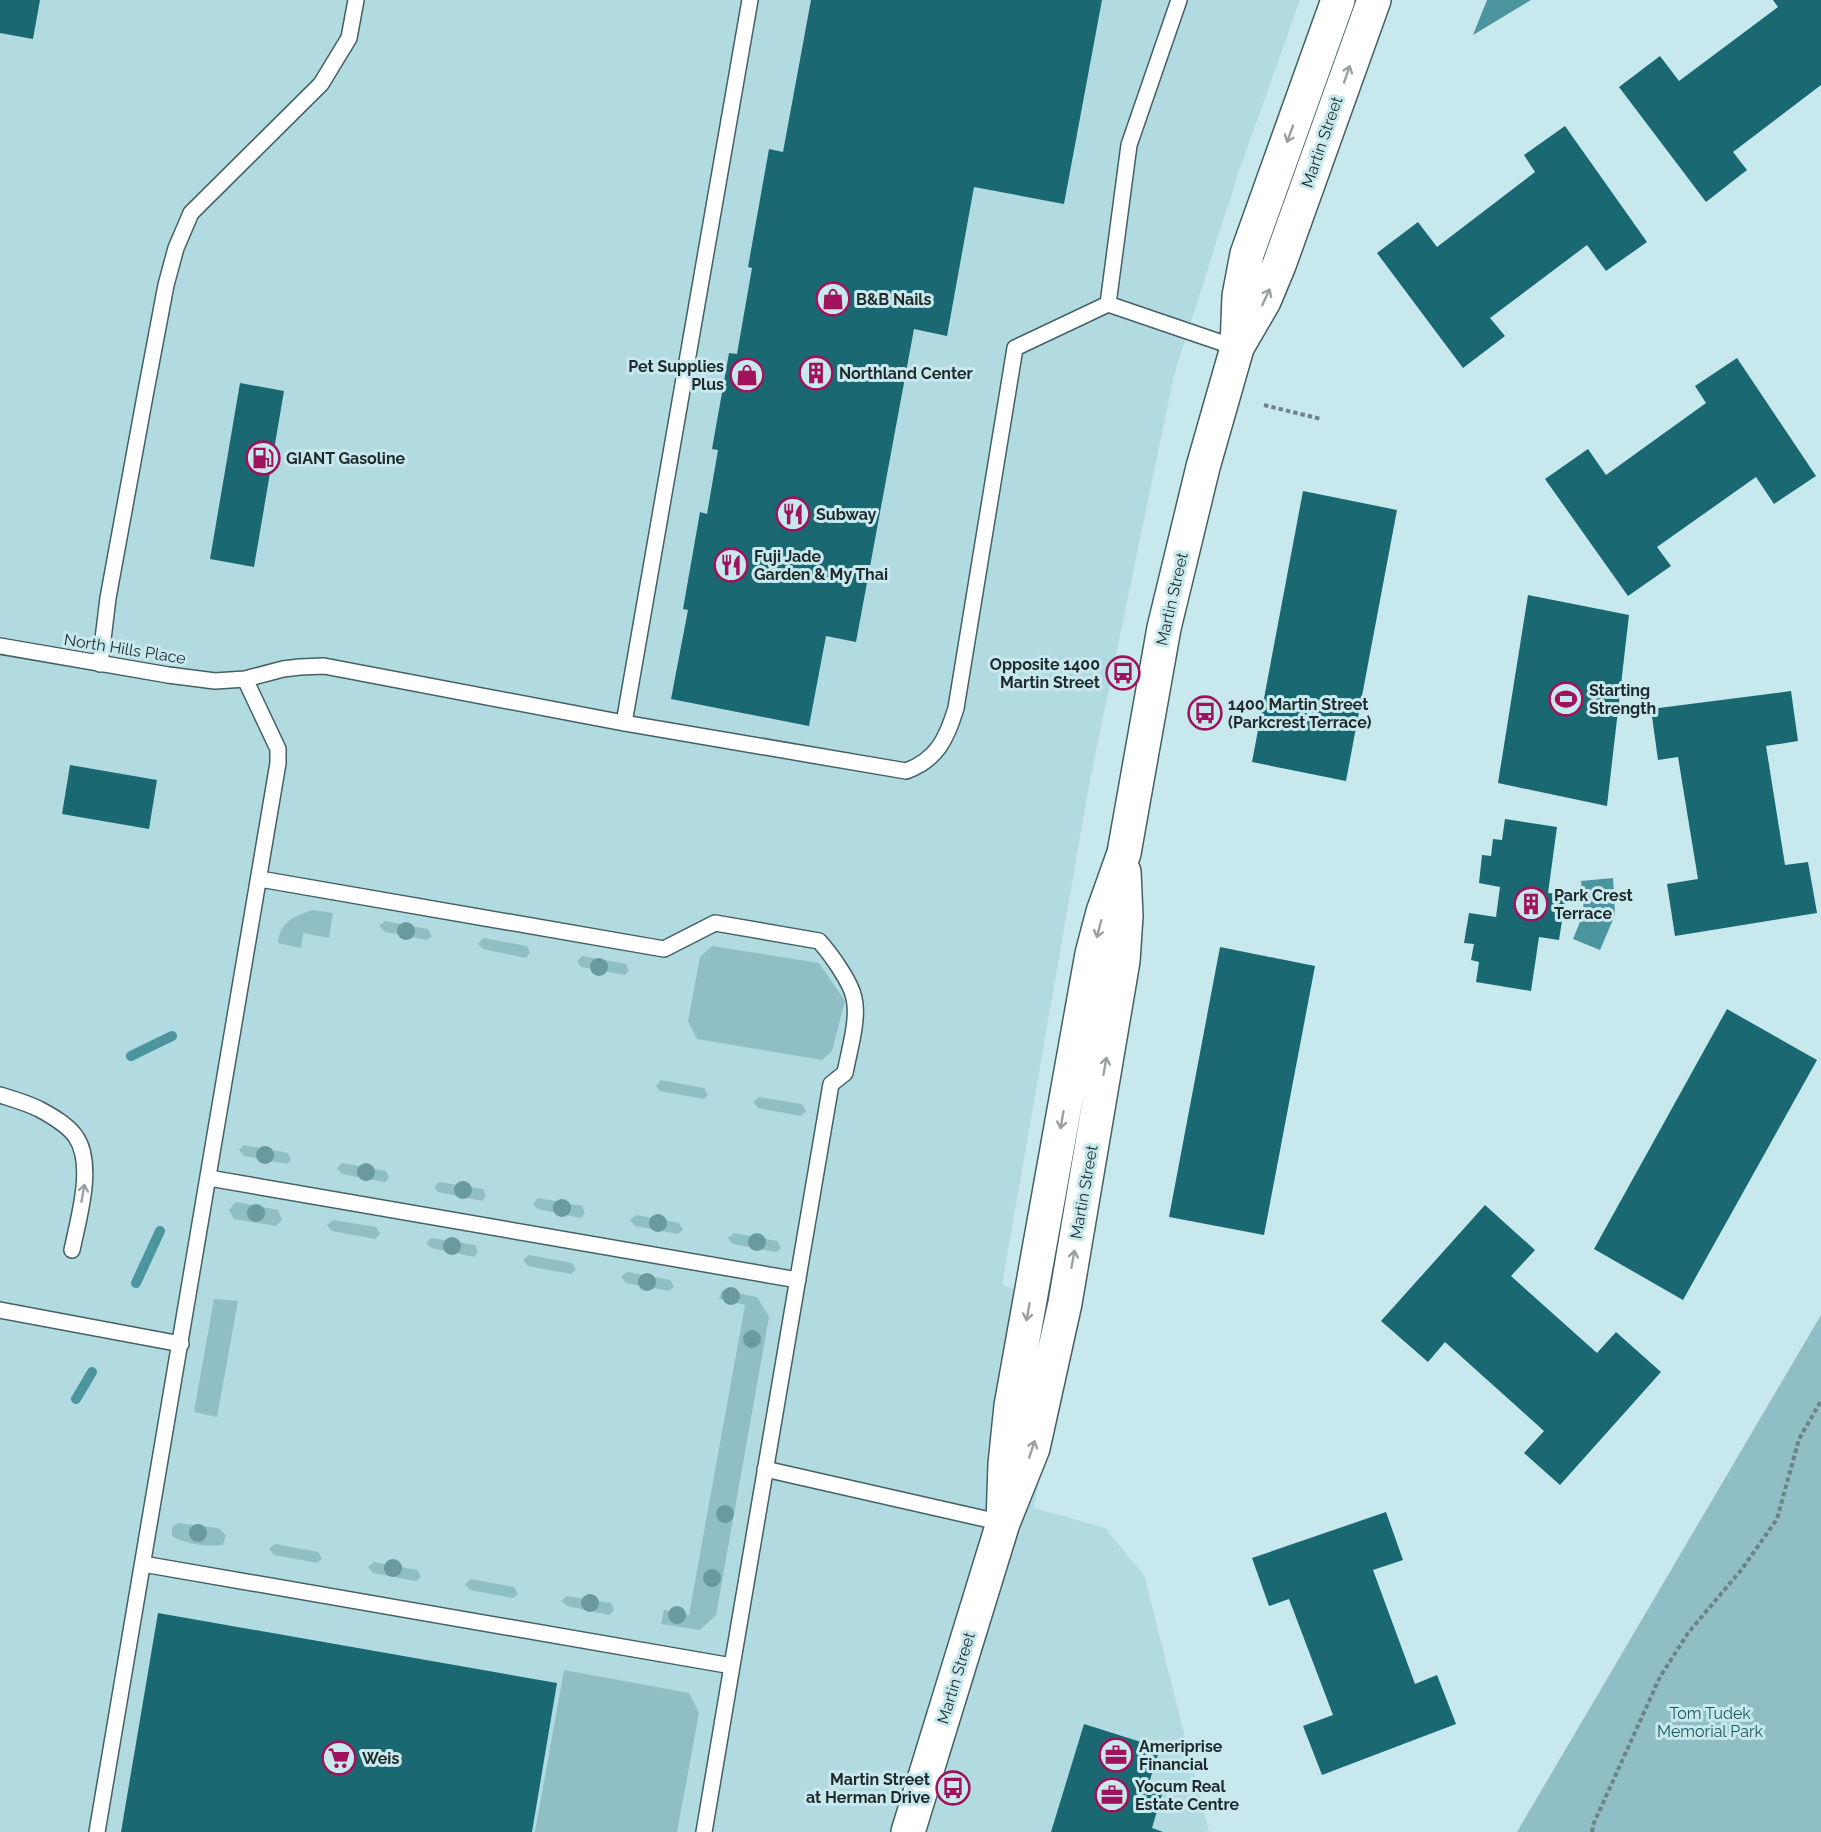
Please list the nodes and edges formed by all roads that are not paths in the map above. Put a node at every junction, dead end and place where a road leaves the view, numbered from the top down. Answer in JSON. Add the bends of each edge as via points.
{"nodes":[{"id":1,"x":356,"y":0,"type":"edge"},
{"id":2,"x":750,"y":0,"type":"edge"},
{"id":3,"x":1179,"y":0,"type":"edge"},
{"id":4,"x":1338,"y":0,"type":"edge"},
{"id":5,"x":1374,"y":0,"type":"edge"},
{"id":6,"x":1108,"y":304,"type":"junction"},
{"id":7,"x":1237,"y":348,"type":"junction"},
{"id":8,"x":0,"y":646,"type":"edge"},
{"id":9,"x":100,"y":664,"type":"junction"},
{"id":10,"x":245,"y":679,"type":"junction"},
{"id":11,"x":624,"y":723,"type":"junction"},
{"id":12,"x":260,"y":879,"type":"junction"},
{"id":13,"x":0,"y":1095,"type":"edge"},
{"id":14,"x":209,"y":1178,"type":"junction"},
{"id":15,"x":72,"y":1250,"type":"dead end"},
{"id":16,"x":798,"y":1280,"type":"junction"},
{"id":17,"x":0,"y":1310,"type":"edge"},
{"id":18,"x":181,"y":1344,"type":"junction"},
{"id":19,"x":765,"y":1469,"type":"junction"},
{"id":20,"x":1003,"y":1523,"type":"junction"},
{"id":21,"x":143,"y":1564,"type":"junction"},
{"id":22,"x":732,"y":1666,"type":"junction"},
{"id":23,"x":97,"y":1832,"type":"edge"},
{"id":24,"x":704,"y":1832,"type":"edge"},
{"id":25,"x":908,"y":1832,"type":"edge"}],
"edges":[{"from":1,"to":9,"type":"lane","via":[[349,38],[321,84],[191,213],[176,248],[108,598]]},
{"from":2,"to":11,"type":"lane"},
{"from":3,"to":6,"type":"lane","via":[[1129,145]]},
{"from":4,"to":7,"type":"street","name":"Martin Street","one_way":true,"via":[[1247,254],[1239,296]]},
{"from":7,"to":5,"type":"street","name":"Martin Street","one_way":true,"via":[[1279,265]]},
{"from":6,"to":7,"type":"lane"},
{"from":6,"to":11,"type":"lane","name":"North Hills Place","via":[[1015,348],[956,708],[944,741],[931,756],[906,771]]},
{"from":7,"to":20,"type":"street","name":"Martin Street","via":[[1164,628],[1124,853],[1092,954],[1011,1406]]},
{"from":8,"to":9,"type":"lane","name":"North Hills Place"},
{"from":9,"to":10,"type":"lane","name":"North Hills Place","via":[[215,681]]},
{"from":10,"to":11,"type":"lane","name":"North Hills Place","via":[[283,669],[324,666]]},
{"from":10,"to":12,"type":"lane","via":[[278,749]]},
{"from":12,"to":14,"type":"lane"},
{"from":12,"to":16,"type":"lane","via":[[664,949],[715,923],[819,940],[854,995],[856,1010],[845,1073],[831,1084]]},
{"from":15,"to":13,"type":"lane","one_way":true,"via":[[85,1185],[84,1161],[76,1137],[37,1108]]},
{"from":14,"to":16,"type":"lane"},
{"from":14,"to":18,"type":"lane"},
{"from":16,"to":19,"type":"lane"},
{"from":17,"to":18,"type":"lane"},
{"from":18,"to":21,"type":"lane"},
{"from":19,"to":20,"type":"lane"},
{"from":19,"to":22,"type":"lane"},
{"from":20,"to":25,"type":"street","name":"Martin Street"},
{"from":21,"to":22,"type":"lane"},
{"from":21,"to":23,"type":"lane"},
{"from":22,"to":24,"type":"lane"}]}
